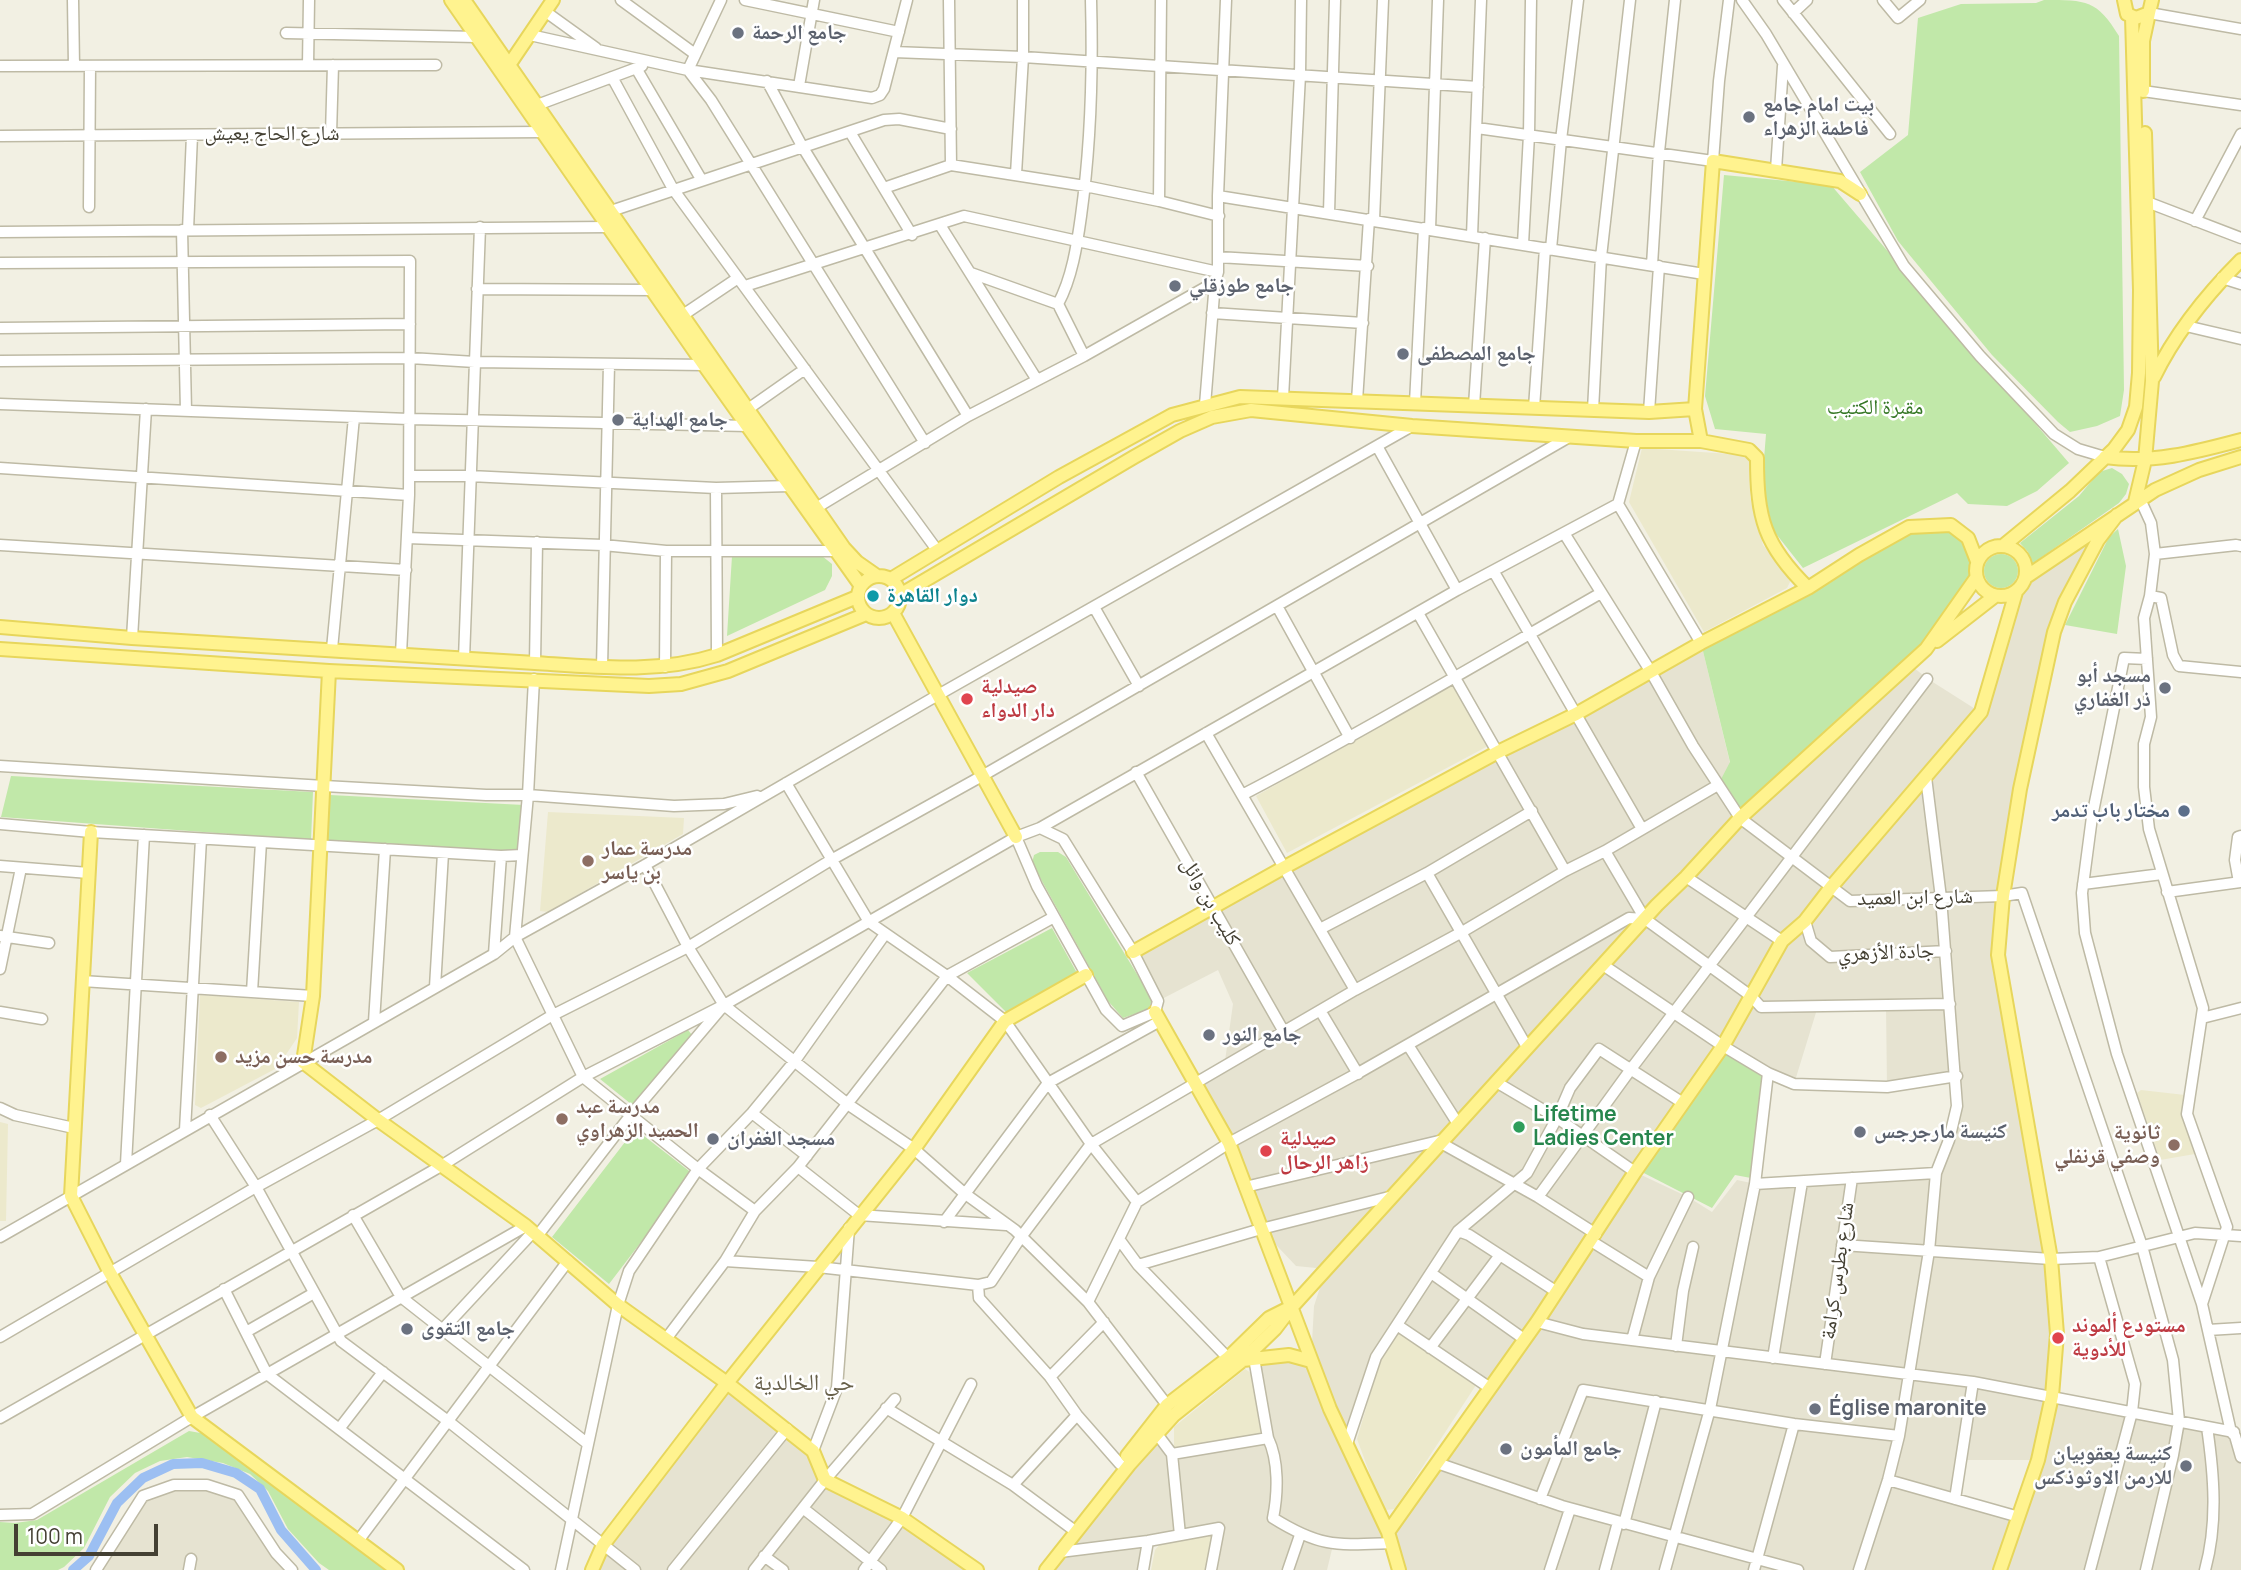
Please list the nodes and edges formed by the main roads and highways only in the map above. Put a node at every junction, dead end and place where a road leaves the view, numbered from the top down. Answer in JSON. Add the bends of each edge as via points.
{"nodes":[{"id":1,"x":451,"y":0,"type":"edge"},
{"id":2,"x":464,"y":0,"type":"edge"},
{"id":3,"x":553,"y":0,"type":"edge"},
{"id":4,"x":2152,"y":0,"type":"edge"},
{"id":5,"x":2124,"y":6,"type":"edge"},
{"id":6,"x":2148,"y":13,"type":"junction"},
{"id":7,"x":509,"y":65,"type":"junction"},
{"id":8,"x":1860,"y":194,"type":"road end"},
{"id":9,"x":2241,"y":260,"type":"edge"},
{"id":10,"x":2152,"y":381,"type":"junction"},
{"id":11,"x":1695,"y":409,"type":"junction"},
{"id":12,"x":2241,"y":440,"type":"edge"},
{"id":13,"x":1701,"y":442,"type":"junction"},
{"id":14,"x":2105,"y":457,"type":"junction"},
{"id":15,"x":2241,"y":457,"type":"edge"},
{"id":16,"x":2124,"y":460,"type":"junction"},
{"id":17,"x":2145,"y":460,"type":"junction"},
{"id":18,"x":2140,"y":484,"type":"junction"},
{"id":19,"x":2137,"y":501,"type":"junction"},
{"id":20,"x":2117,"y":515,"type":"junction"},
{"id":21,"x":2003,"y":546,"type":"junction"},
{"id":22,"x":1977,"y":561,"type":"junction"},
{"id":23,"x":877,"y":576,"type":"junction"},
{"id":24,"x":2025,"y":577,"type":"junction"},
{"id":25,"x":1976,"y":578,"type":"junction"},
{"id":26,"x":891,"y":579,"type":"junction"},
{"id":27,"x":1808,"y":588,"type":"junction"},
{"id":28,"x":859,"y":591,"type":"junction"},
{"id":29,"x":2016,"y":592,"type":"junction"},
{"id":30,"x":900,"y":595,"type":"junction"},
{"id":31,"x":1996,"y":596,"type":"junction"},
{"id":32,"x":893,"y":613,"type":"junction"},
{"id":33,"x":866,"y":614,"type":"junction"},
{"id":34,"x":0,"y":627,"type":"edge"},
{"id":35,"x":0,"y":649,"type":"edge"},
{"id":36,"x":1926,"y":649,"type":"junction"},
{"id":37,"x":329,"y":671,"type":"junction"},
{"id":38,"x":91,"y":832,"type":"road end"},
{"id":39,"x":1016,"y":837,"type":"road end"},
{"id":40,"x":1133,"y":952,"type":"road end"},
{"id":41,"x":1086,"y":975,"type":"road end"},
{"id":42,"x":1157,"y":1016,"type":"road end"},
{"id":43,"x":1291,"y":1308,"type":"junction"},
{"id":44,"x":1248,"y":1359,"type":"junction"},
{"id":45,"x":1311,"y":1361,"type":"junction"},
{"id":46,"x":727,"y":1382,"type":"junction"},
{"id":47,"x":1390,"y":1537,"type":"junction"},
{"id":48,"x":397,"y":1570,"type":"edge"},
{"id":49,"x":592,"y":1570,"type":"edge"},
{"id":50,"x":977,"y":1570,"type":"edge"},
{"id":51,"x":1037,"y":1570,"type":"edge"},
{"id":52,"x":1046,"y":1570,"type":"edge"},
{"id":53,"x":1399,"y":1570,"type":"edge"},
{"id":54,"x":2000,"y":1570,"type":"edge"}],
"edges":[{"from":1,"to":28,"type":"main road"},
{"from":2,"to":7,"type":"main road"},
{"from":3,"to":7,"type":"main road"},
{"from":4,"to":6,"type":"main road"},
{"from":5,"to":6,"type":"main road","via":[[2141,18]]},
{"from":5,"to":14,"type":"main road","via":[[2140,290],[2138,392],[2127,430]]},
{"from":6,"to":10,"type":"main road","via":[[2143,91]]},
{"from":7,"to":23,"type":"main road","via":[[844,548]]},
{"from":8,"to":11,"type":"main road","via":[[1840,181],[1713,161]]},
{"from":9,"to":10,"type":"main road","via":[[2165,353]]},
{"from":10,"to":17,"type":"main road"},
{"from":11,"to":13,"type":"main road"},
{"from":11,"to":26,"type":"main road","via":[[1649,412],[1240,397],[1172,415]]},
{"from":12,"to":17,"type":"main road"},
{"from":13,"to":27,"type":"main road","via":[[1749,450],[1757,458],[1757,494],[1770,543]]},
{"from":13,"to":30,"type":"main road","via":[[1412,426],[1251,411],[1212,417],[1134,457]]},
{"from":14,"to":16,"type":"main road"},
{"from":14,"to":21,"type":"main road"},
{"from":15,"to":19,"type":"main road","via":[[2177,480]]},
{"from":16,"to":17,"type":"main road"},
{"from":16,"to":18,"type":"main road"},
{"from":17,"to":18,"type":"main road"},
{"from":18,"to":19,"type":"main road"},
{"from":19,"to":20,"type":"main road"},
{"from":20,"to":24,"type":"main road"},
{"from":20,"to":54,"type":"main road","via":[[2098,540],[2054,632],[2020,789],[2003,896],[1998,955],[2051,1259],[2057,1334],[2052,1396],[2038,1460]]},
{"from":21,"to":22,"type":"main road","via":[[1988,549]]},
{"from":21,"to":24,"type":"main road","via":[[2024,560]]},
{"from":22,"to":25,"type":"main road"},
{"from":22,"to":27,"type":"main road","via":[[1968,537],[1951,525],[1909,527]]},
{"from":23,"to":26,"type":"main road"},
{"from":23,"to":28,"type":"main road","via":[[870,577]]},
{"from":24,"to":29,"type":"main road"},
{"from":25,"to":31,"type":"main road","via":[[1983,590]]},
{"from":25,"to":36,"type":"main road"},
{"from":26,"to":30,"type":"main road"},
{"from":27,"to":40,"type":"main road"},
{"from":28,"to":33,"type":"main road","via":[[858,603]]},
{"from":28,"to":34,"type":"main road","via":[[717,655],[665,667],[464,659]]},
{"from":29,"to":31,"type":"main road"},
{"from":29,"to":47,"type":"main road","via":[[1981,712],[1805,921],[1782,941],[1723,1045]]},
{"from":30,"to":32,"type":"main road"},
{"from":31,"to":36,"type":"main road"},
{"from":32,"to":33,"type":"main road","via":[[882,618]]},
{"from":32,"to":39,"type":"main road"},
{"from":33,"to":37,"type":"main road","via":[[728,671],[681,684]]},
{"from":35,"to":37,"type":"main road"},
{"from":36,"to":43,"type":"main road","via":[[1740,818]]},
{"from":37,"to":46,"type":"main road","via":[[313,996],[303,1062],[532,1231],[618,1305]]},
{"from":38,"to":48,"type":"main road","via":[[71,1196],[192,1417]]},
{"from":41,"to":46,"type":"main road","via":[[1005,1021],[914,1149]]},
{"from":42,"to":43,"type":"main road","via":[[1229,1143]]},
{"from":43,"to":44,"type":"main road"},
{"from":43,"to":45,"type":"main road"},
{"from":43,"to":51,"type":"main road","via":[[1269,1318],[1228,1358],[1167,1405]]},
{"from":44,"to":45,"type":"main road","via":[[1289,1355]]},
{"from":44,"to":52,"type":"main road","via":[[1174,1415]]},
{"from":45,"to":47,"type":"main road"},
{"from":46,"to":49,"type":"main road","via":[[603,1545]]},
{"from":46,"to":50,"type":"main road","via":[[813,1451],[825,1480],[902,1518]]},
{"from":47,"to":53,"type":"main road"}]}
